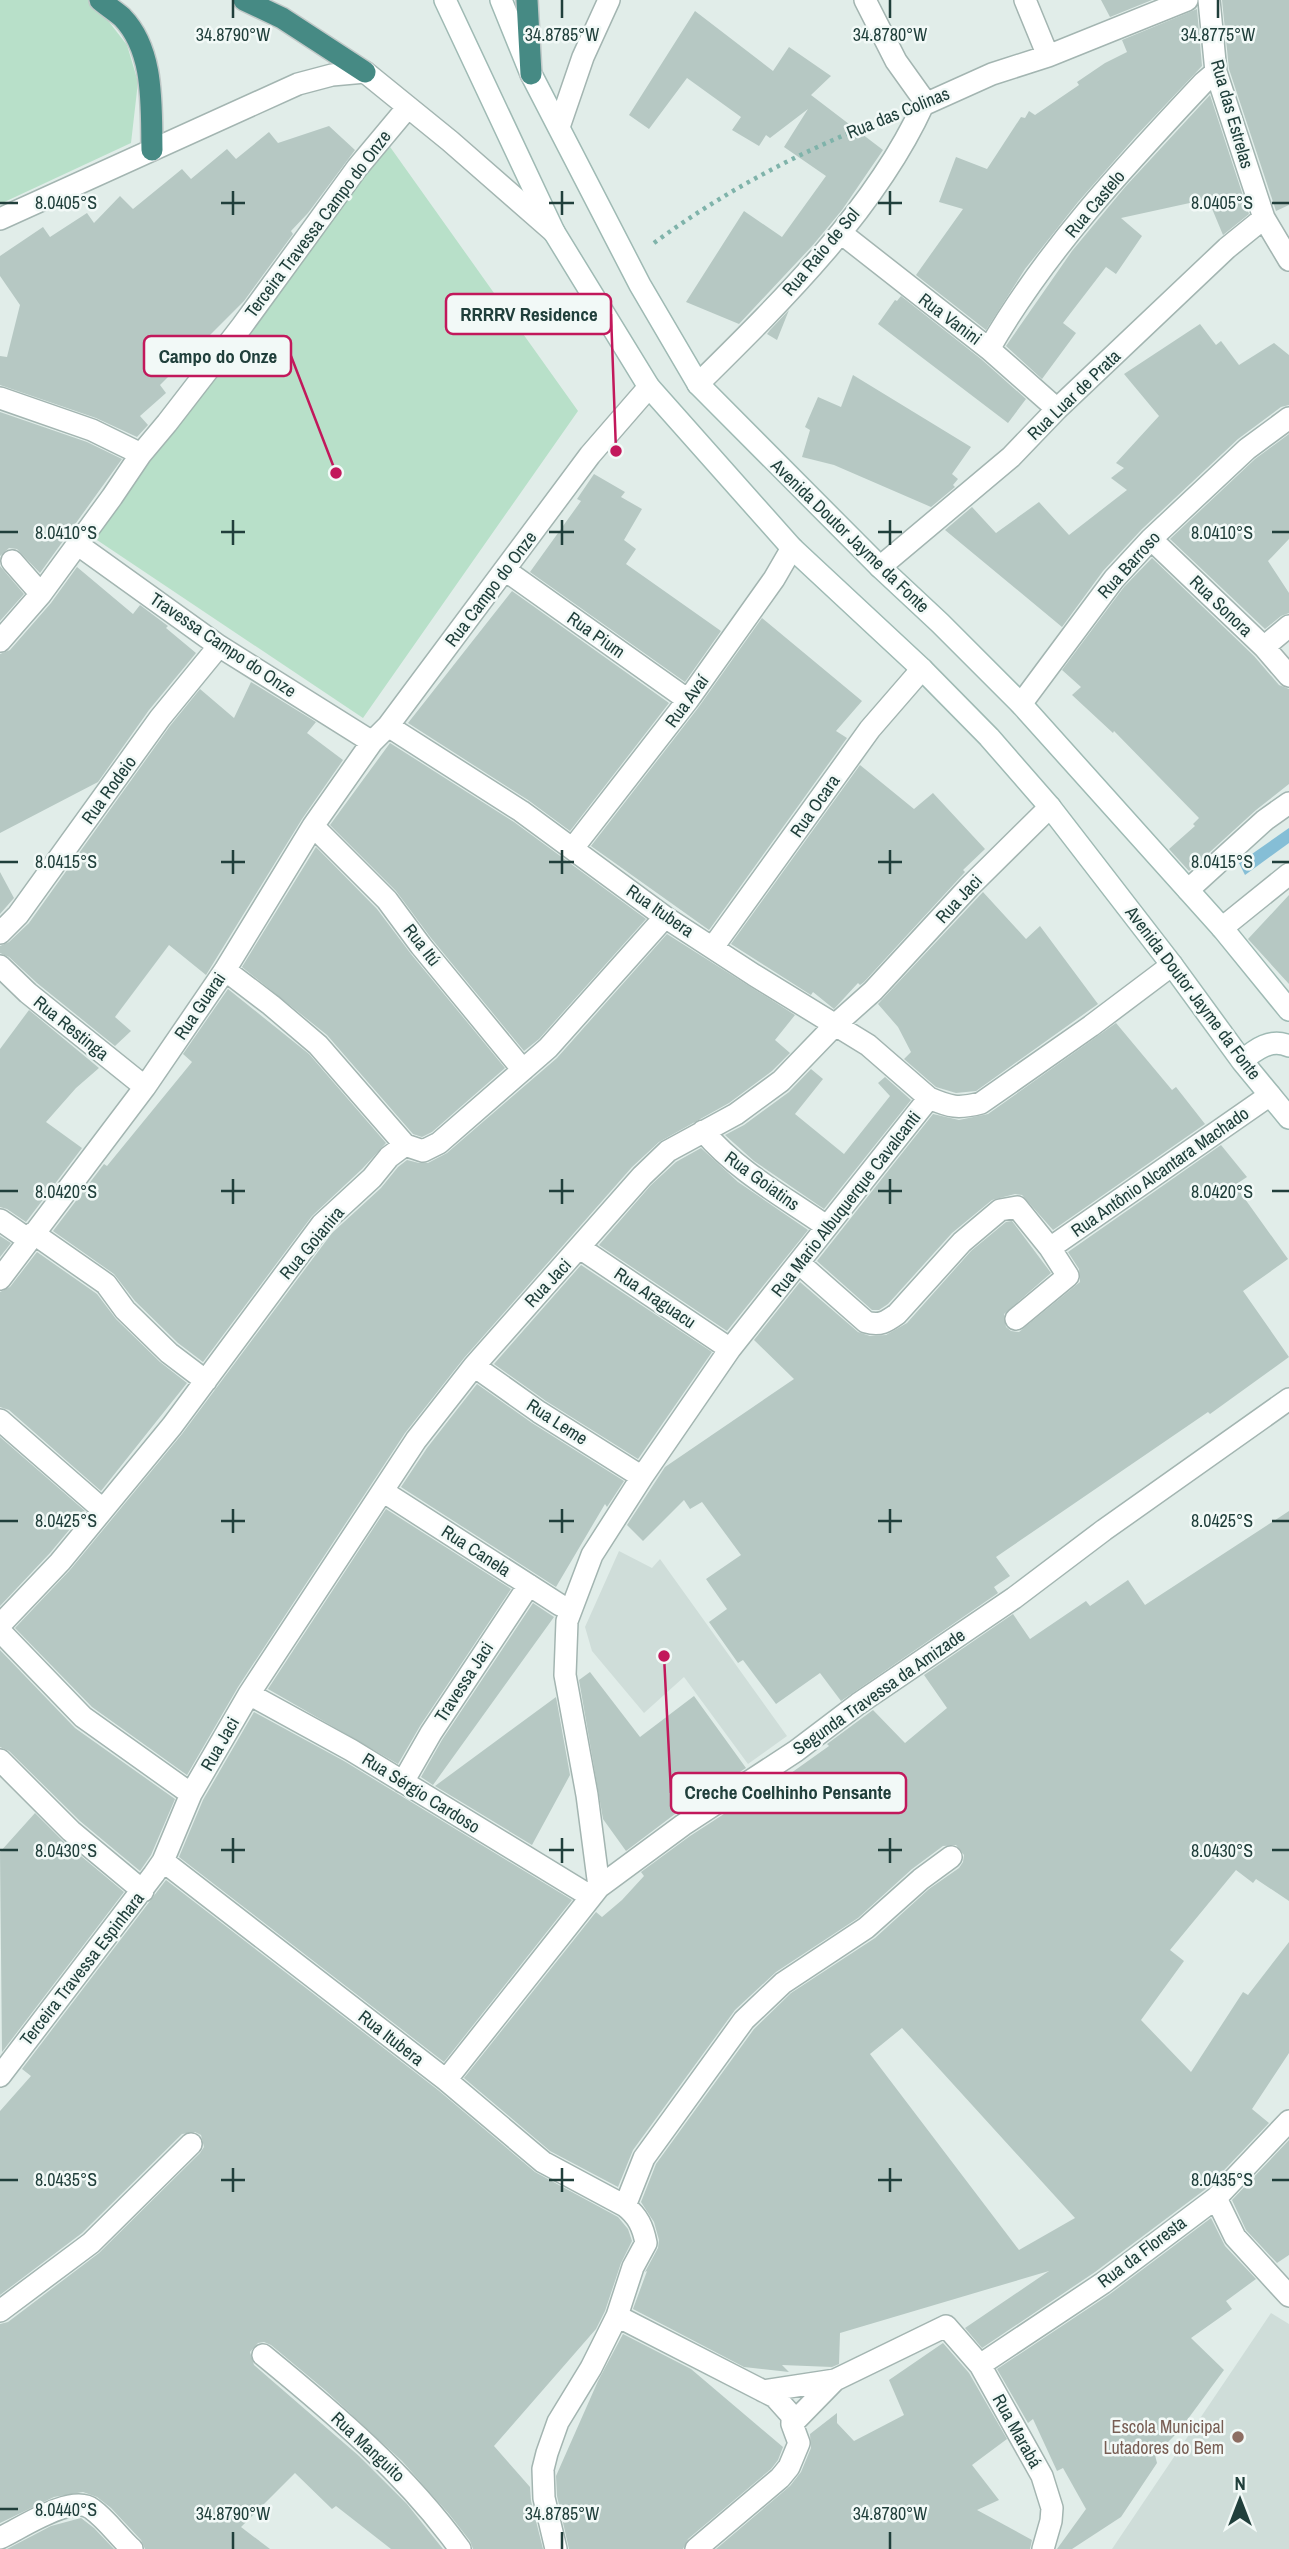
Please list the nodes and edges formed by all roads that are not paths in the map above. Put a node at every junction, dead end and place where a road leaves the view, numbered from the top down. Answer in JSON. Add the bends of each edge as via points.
{"nodes":[{"id":1,"x":100,"y":0,"type":"edge"},
{"id":2,"x":244,"y":0,"type":"edge"},
{"id":3,"x":445,"y":0,"type":"edge"},
{"id":4,"x":501,"y":0,"type":"edge"},
{"id":5,"x":527,"y":0,"type":"edge"},
{"id":6,"x":609,"y":0,"type":"edge"},
{"id":7,"x":865,"y":0,"type":"edge"},
{"id":8,"x":1024,"y":0,"type":"edge"},
{"id":9,"x":1187,"y":0,"type":"edge"},
{"id":10,"x":1209,"y":0,"type":"edge"},
{"id":11,"x":1048,"y":56,"type":"junction"},
{"id":12,"x":365,"y":72,"type":"junction"},
{"id":13,"x":1216,"y":72,"type":"junction"},
{"id":14,"x":531,"y":74,"type":"junction"},
{"id":15,"x":924,"y":104,"type":"junction"},
{"id":16,"x":408,"y":107,"type":"junction"},
{"id":17,"x":559,"y":127,"type":"junction"},
{"id":18,"x":152,"y":150,"type":"junction"},
{"id":19,"x":1264,"y":218,"type":"junction"},
{"id":20,"x":0,"y":219,"type":"edge"},
{"id":21,"x":554,"y":232,"type":"junction"},
{"id":22,"x":841,"y":233,"type":"junction"},
{"id":23,"x":1289,"y":260,"type":"edge"},
{"id":24,"x":989,"y":349,"type":"junction"},
{"id":25,"x":698,"y":384,"type":"junction"},
{"id":26,"x":649,"y":387,"type":"junction"},
{"id":27,"x":0,"y":398,"type":"edge"},
{"id":28,"x":1057,"y":409,"type":"junction"},
{"id":29,"x":1289,"y":418,"type":"edge"},
{"id":30,"x":141,"y":454,"type":"junction"},
{"id":31,"x":1151,"y":539,"type":"junction"},
{"id":32,"x":77,"y":544,"type":"junction"},
{"id":33,"x":792,"y":548,"type":"junction"},
{"id":34,"x":12,"y":561,"type":"dead end"},
{"id":35,"x":880,"y":567,"type":"junction"},
{"id":36,"x":505,"y":570,"type":"junction"},
{"id":37,"x":41,"y":594,"type":"junction"},
{"id":38,"x":1289,"y":626,"type":"edge"},
{"id":39,"x":0,"y":641,"type":"edge"},
{"id":40,"x":219,"y":646,"type":"junction"},
{"id":41,"x":1264,"y":647,"type":"junction"},
{"id":42,"x":922,"y":669,"type":"junction"},
{"id":43,"x":1289,"y":676,"type":"edge"},
{"id":44,"x":688,"y":700,"type":"junction"},
{"id":45,"x":1021,"y":704,"type":"junction"},
{"id":46,"x":387,"y":726,"type":"junction"},
{"id":47,"x":372,"y":742,"type":"junction"},
{"id":48,"x":1289,"y":803,"type":"edge"},
{"id":49,"x":1050,"y":807,"type":"junction"},
{"id":50,"x":313,"y":826,"type":"junction"},
{"id":51,"x":573,"y":848,"type":"junction"},
{"id":52,"x":1289,"y":874,"type":"edge"},
{"id":53,"x":1188,"y":890,"type":"junction"},
{"id":54,"x":665,"y":917,"type":"junction"},
{"id":55,"x":1222,"y":928,"type":"junction"},
{"id":56,"x":0,"y":933,"type":"edge"},
{"id":57,"x":713,"y":947,"type":"junction"},
{"id":58,"x":1172,"y":965,"type":"junction"},
{"id":59,"x":0,"y":966,"type":"edge"},
{"id":60,"x":225,"y":970,"type":"junction"},
{"id":61,"x":1289,"y":1010,"type":"edge"},
{"id":62,"x":836,"y":1024,"type":"junction"},
{"id":63,"x":1289,"y":1046,"type":"edge"},
{"id":64,"x":1242,"y":1061,"type":"junction"},
{"id":65,"x":523,"y":1070,"type":"junction"},
{"id":66,"x":145,"y":1087,"type":"junction"},
{"id":67,"x":1270,"y":1095,"type":"junction"},
{"id":68,"x":929,"y":1098,"type":"junction"},
{"id":69,"x":1289,"y":1118,"type":"edge"},
{"id":70,"x":704,"y":1131,"type":"junction"},
{"id":71,"x":405,"y":1145,"type":"junction"},
{"id":72,"x":0,"y":1220,"type":"edge"},
{"id":73,"x":826,"y":1226,"type":"junction"},
{"id":74,"x":31,"y":1237,"type":"junction"},
{"id":75,"x":580,"y":1248,"type":"junction"},
{"id":76,"x":1050,"y":1248,"type":"junction"},
{"id":77,"x":799,"y":1263,"type":"junction"},
{"id":78,"x":0,"y":1279,"type":"edge"},
{"id":79,"x":1016,"y":1319,"type":"dead end"},
{"id":80,"x":730,"y":1349,"type":"junction"},
{"id":81,"x":474,"y":1366,"type":"junction"},
{"id":82,"x":206,"y":1381,"type":"junction"},
{"id":83,"x":1289,"y":1399,"type":"edge"},
{"id":84,"x":0,"y":1420,"type":"edge"},
{"id":85,"x":642,"y":1477,"type":"junction"},
{"id":86,"x":384,"y":1492,"type":"junction"},
{"id":87,"x":102,"y":1509,"type":"junction"},
{"id":88,"x":529,"y":1585,"type":"junction"},
{"id":89,"x":571,"y":1607,"type":"junction"},
{"id":90,"x":0,"y":1625,"type":"edge"},
{"id":91,"x":4,"y":1644,"type":"edge"},
{"id":92,"x":249,"y":1694,"type":"junction"},
{"id":93,"x":0,"y":1760,"type":"edge"},
{"id":94,"x":403,"y":1782,"type":"junction"},
{"id":95,"x":191,"y":1794,"type":"junction"},
{"id":96,"x":951,"y":1857,"type":"dead end"},
{"id":97,"x":163,"y":1861,"type":"junction"},
{"id":98,"x":143,"y":1891,"type":"junction"},
{"id":99,"x":594,"y":1891,"type":"junction"},
{"id":100,"x":0,"y":2076,"type":"edge"},
{"id":101,"x":446,"y":2080,"type":"junction"},
{"id":102,"x":1289,"y":2121,"type":"edge"},
{"id":103,"x":191,"y":2144,"type":"dead end"},
{"id":104,"x":1216,"y":2198,"type":"junction"},
{"id":105,"x":625,"y":2206,"type":"junction"},
{"id":106,"x":1289,"y":2297,"type":"edge"},
{"id":107,"x":0,"y":2311,"type":"edge"},
{"id":108,"x":617,"y":2316,"type":"junction"},
{"id":109,"x":263,"y":2355,"type":"dead end"},
{"id":110,"x":980,"y":2365,"type":"junction"},
{"id":111,"x":835,"y":2380,"type":"junction"},
{"id":112,"x":762,"y":2391,"type":"junction"},
{"id":113,"x":792,"y":2424,"type":"junction"},
{"id":114,"x":0,"y":2538,"type":"edge"},
{"id":115,"x":132,"y":2549,"type":"edge"},
{"id":116,"x":460,"y":2549,"type":"edge"},
{"id":117,"x":555,"y":2549,"type":"edge"},
{"id":118,"x":696,"y":2549,"type":"edge"},
{"id":119,"x":1043,"y":2549,"type":"edge"}],
"edges":[{"from":1,"to":18,"type":"highway","via":[[123,18],[140,44],[150,80]]},
{"from":2,"to":12,"type":"highway","via":[[282,18]]},
{"from":3,"to":21,"type":"street","name":"Avenida Doutor Jayme da Fonte"},
{"from":4,"to":14,"type":"street","name":"Avenida Doutor Jayme da Fonte"},
{"from":5,"to":14,"type":"highway"},
{"from":6,"to":17,"type":"street"},
{"from":7,"to":15,"type":"street"},
{"from":8,"to":11,"type":"street"},
{"from":9,"to":11,"type":"street","name":"Rua das Colinas"},
{"from":10,"to":13,"type":"street","name":"Rua das Estrelas"},
{"from":11,"to":15,"type":"street","name":"Rua das Colinas"},
{"from":12,"to":16,"type":"street","name":"Avenida Doutor Jayme da Fonte"},
{"from":12,"to":18,"type":"street","via":[[298,84]]},
{"from":13,"to":19,"type":"street","name":"Rua das Estrelas"},
{"from":13,"to":24,"type":"street","name":"Rua Castelo","via":[[1100,196],[1032,279]]},
{"from":14,"to":17,"type":"street","name":"Avenida Doutor Jayme da Fonte"},
{"from":15,"to":22,"type":"street","name":"Rua Raio de Sol","via":[[904,143]]},
{"from":16,"to":21,"type":"street","name":"Avenida Doutor Jayme da Fonte"},
{"from":16,"to":30,"type":"street","name":"Terceira Travessa Campo do Onze"},
{"from":17,"to":25,"type":"street","name":"Avenida Doutor Jayme da Fonte","via":[[628,262]]},
{"from":18,"to":20,"type":"street"},
{"from":19,"to":23,"type":"street","name":"Rua das Estrelas"},
{"from":19,"to":28,"type":"street","name":"Rua Luar de Prata"},
{"from":21,"to":26,"type":"street","name":"Avenida Doutor Jayme da Fonte"},
{"from":22,"to":24,"type":"street","name":"Rua Vanini"},
{"from":22,"to":25,"type":"street","name":"Rua Raio de Sol"},
{"from":24,"to":28,"type":"street","name":"Rua Vanini"},
{"from":25,"to":35,"type":"street","name":"Avenida Doutor Jayme da Fonte"},
{"from":26,"to":33,"type":"street","name":"Avenida Doutor Jayme da Fonte"},
{"from":26,"to":36,"type":"street","name":"Rua Campo do Onze","via":[[590,455]]},
{"from":27,"to":30,"type":"street","via":[[92,430]]},
{"from":28,"to":35,"type":"street","name":"Rua Luar de Prata","via":[[1011,457]]},
{"from":29,"to":31,"type":"street","name":"Rua Barroso","via":[[1247,449]]},
{"from":30,"to":32,"type":"street","name":"Terceira Travessa Campo do Onze"},
{"from":31,"to":41,"type":"street","name":"Rua Sonora"},
{"from":31,"to":45,"type":"street","name":"Rua Barroso","via":[[1114,579]]},
{"from":32,"to":37,"type":"street","name":"Terceira Travessa Campo do Onze"},
{"from":32,"to":40,"type":"street","name":"Travessa Campo do Onze"},
{"from":33,"to":42,"type":"street","name":"Avenida Doutor Jayme da Fonte"},
{"from":33,"to":44,"type":"street","name":"Rua Avaí"},
{"from":34,"to":37,"type":"street"},
{"from":35,"to":45,"type":"street","name":"Avenida Doutor Jayme da Fonte"},
{"from":36,"to":44,"type":"street","name":"Rua Pium"},
{"from":36,"to":46,"type":"street","name":"Rua Campo do Onze"},
{"from":37,"to":39,"type":"street","name":"Terceira Travessa Campo do Onze"},
{"from":38,"to":41,"type":"street"},
{"from":40,"to":47,"type":"street","name":"Travessa Campo do Onze"},
{"from":40,"to":56,"type":"street","name":"Rua Rodeio"},
{"from":41,"to":43,"type":"street","name":"Rua Sonora"},
{"from":42,"to":49,"type":"street","name":"Avenida Doutor Jayme da Fonte"},
{"from":42,"to":57,"type":"street","name":"Rua Ocara","via":[[870,729]]},
{"from":44,"to":51,"type":"street","name":"Rua Avaí"},
{"from":45,"to":53,"type":"street","name":"Avenida Doutor Jayme da Fonte"},
{"from":46,"to":47,"type":"street","name":"Rua Guarai"},
{"from":46,"to":51,"type":"street","name":"Rua Itubera"},
{"from":47,"to":50,"type":"street","name":"Rua Guarai"},
{"from":48,"to":53,"type":"street"},
{"from":49,"to":58,"type":"street","name":"Avenida Doutor Jayme da Fonte"},
{"from":49,"to":62,"type":"street","name":"Rua Jaci"},
{"from":50,"to":60,"type":"street","name":"Rua Guarai"},
{"from":50,"to":65,"type":"street","name":"Rua Itú","via":[[387,900]]},
{"from":51,"to":54,"type":"street","name":"Rua Itubera"},
{"from":52,"to":55,"type":"street"},
{"from":53,"to":55,"type":"street","name":"Avenida Doutor Jayme da Fonte"},
{"from":54,"to":57,"type":"street","name":"Rua Itubera"},
{"from":54,"to":65,"type":"street"},
{"from":55,"to":61,"type":"street","name":"Avenida Doutor Jayme da Fonte"},
{"from":57,"to":62,"type":"street","name":"Rua Itubera"},
{"from":58,"to":64,"type":"street","name":"Avenida Doutor Jayme da Fonte"},
{"from":58,"to":68,"type":"street","name":"Rua Mario Albuquerque Cavalcanti","via":[[981,1103],[964,1108]]},
{"from":59,"to":66,"type":"street","name":"Rua Restinga"},
{"from":60,"to":66,"type":"street","name":"Rua Guarai"},
{"from":60,"to":71,"type":"street","via":[[318,1045]]},
{"from":62,"to":68,"type":"street","name":"Rua Itubera"},
{"from":62,"to":70,"type":"street","name":"Rua Jaci","via":[[781,1081]]},
{"from":63,"to":64,"type":"street","via":[[1270,1043]]},
{"from":64,"to":67,"type":"street","name":"Avenida Doutor Jayme da Fonte"},
{"from":65,"to":71,"type":"street","via":[[439,1143],[423,1151]]},
{"from":66,"to":74,"type":"street","name":"Rua Guarai"},
{"from":67,"to":69,"type":"street","name":"Avenida Doutor Jayme da Fonte"},
{"from":67,"to":76,"type":"street","name":"Rua Antônio Alcantara Machado"},
{"from":68,"to":73,"type":"street","name":"Rua Mario Albuquerque Cavalcanti"},
{"from":70,"to":73,"type":"street","name":"Rua Goiatins","via":[[720,1151],[759,1183]]},
{"from":70,"to":75,"type":"street","name":"Rua Jaci","via":[[668,1151]]},
{"from":71,"to":82,"type":"street","name":"Rua Goianira","via":[[323,1224]]},
{"from":72,"to":74,"type":"street"},
{"from":73,"to":77,"type":"street","name":"Rua Mario Albuquerque Cavalcanti"},
{"from":74,"to":78,"type":"street","name":"Rua Guarai"},
{"from":74,"to":82,"type":"street","via":[[106,1284],[169,1353]]},
{"from":75,"to":80,"type":"street","name":"Rua Araguacu"},
{"from":75,"to":81,"type":"street","name":"Rua Jaci"},
{"from":76,"to":77,"type":"street","via":[[1017,1207],[1000,1210],[962,1242],[897,1314],[877,1325],[866,1322]]},
{"from":76,"to":79,"type":"street","via":[[1068,1276]]},
{"from":77,"to":80,"type":"street","name":"Rua Mario Albuquerque Cavalcanti"},
{"from":80,"to":85,"type":"street","name":"Rua Mario Albuquerque Cavalcanti"},
{"from":81,"to":85,"type":"street","name":"Rua Leme"},
{"from":81,"to":86,"type":"street","name":"Rua Jaci","via":[[416,1440]]},
{"from":82,"to":87,"type":"street","name":"Rua Goianira"},
{"from":83,"to":99,"type":"street","name":"Segunda Travessa da Amizade","via":[[1014,1598]]},
{"from":84,"to":87,"type":"street"},
{"from":85,"to":89,"type":"street","name":"Rua Mario Albuquerque Cavalcanti","via":[[592,1555]]},
{"from":86,"to":88,"type":"street","name":"Rua Canela"},
{"from":86,"to":92,"type":"street","name":"Rua Jaci"},
{"from":87,"to":90,"type":"street","name":"Rua Goianira"},
{"from":88,"to":89,"type":"street","name":"Rua Canela"},
{"from":88,"to":94,"type":"street","name":"Travessa Jaci"},
{"from":89,"to":99,"type":"street","via":[[565,1675],[587,1795]]},
{"from":91,"to":95,"type":"street","via":[[83,1717]]},
{"from":92,"to":94,"type":"street","name":"Rua Sérgio Cardoso"},
{"from":92,"to":95,"type":"street","name":"Rua Jaci"},
{"from":93,"to":98,"type":"street","via":[[71,1831]]},
{"from":94,"to":99,"type":"street","name":"Rua Sérgio Cardoso"},
{"from":95,"to":97,"type":"street","name":"Rua Jaci"},
{"from":96,"to":105,"type":"street","via":[[866,1928],[783,1983],[757,2006],[644,2158]]},
{"from":97,"to":98,"type":"street","name":"Terceira Travessa Espinhara"},
{"from":97,"to":101,"type":"street","name":"Rua Itubera"},
{"from":98,"to":100,"type":"street","name":"Terceira Travessa Espinhara"},
{"from":99,"to":101,"type":"street","name":"Segunda Travessa da Amizade"},
{"from":101,"to":105,"type":"street","name":"Rua Itubera","via":[[543,2161]]},
{"from":102,"to":104,"type":"street","name":"Rua da Floresta"},
{"from":103,"to":107,"type":"street","via":[[91,2243]]},
{"from":104,"to":106,"type":"street","via":[[1235,2237]]},
{"from":104,"to":110,"type":"street","name":"Rua da Floresta","via":[[1103,2283]]},
{"from":105,"to":108,"type":"street","via":[[635,2214],[646,2243],[632,2267]]},
{"from":108,"to":112,"type":"street"},
{"from":108,"to":117,"type":"street","via":[[558,2423],[547,2453],[542,2482]]},
{"from":109,"to":116,"type":"street","name":"Rua Manguito","via":[[395,2471]]},
{"from":110,"to":111,"type":"street","name":"Rua Marabá","via":[[946,2326]]},
{"from":110,"to":119,"type":"street","name":"Rua Marabá","via":[[1049,2495],[1051,2521]]},
{"from":111,"to":112,"type":"street"},
{"from":111,"to":113,"type":"street"},
{"from":112,"to":113,"type":"street","via":[[775,2397],[792,2416]]},
{"from":113,"to":118,"type":"street","via":[[799,2443],[789,2467]]},
{"from":114,"to":115,"type":"street","via":[[78,2504],[91,2508]]}]}
